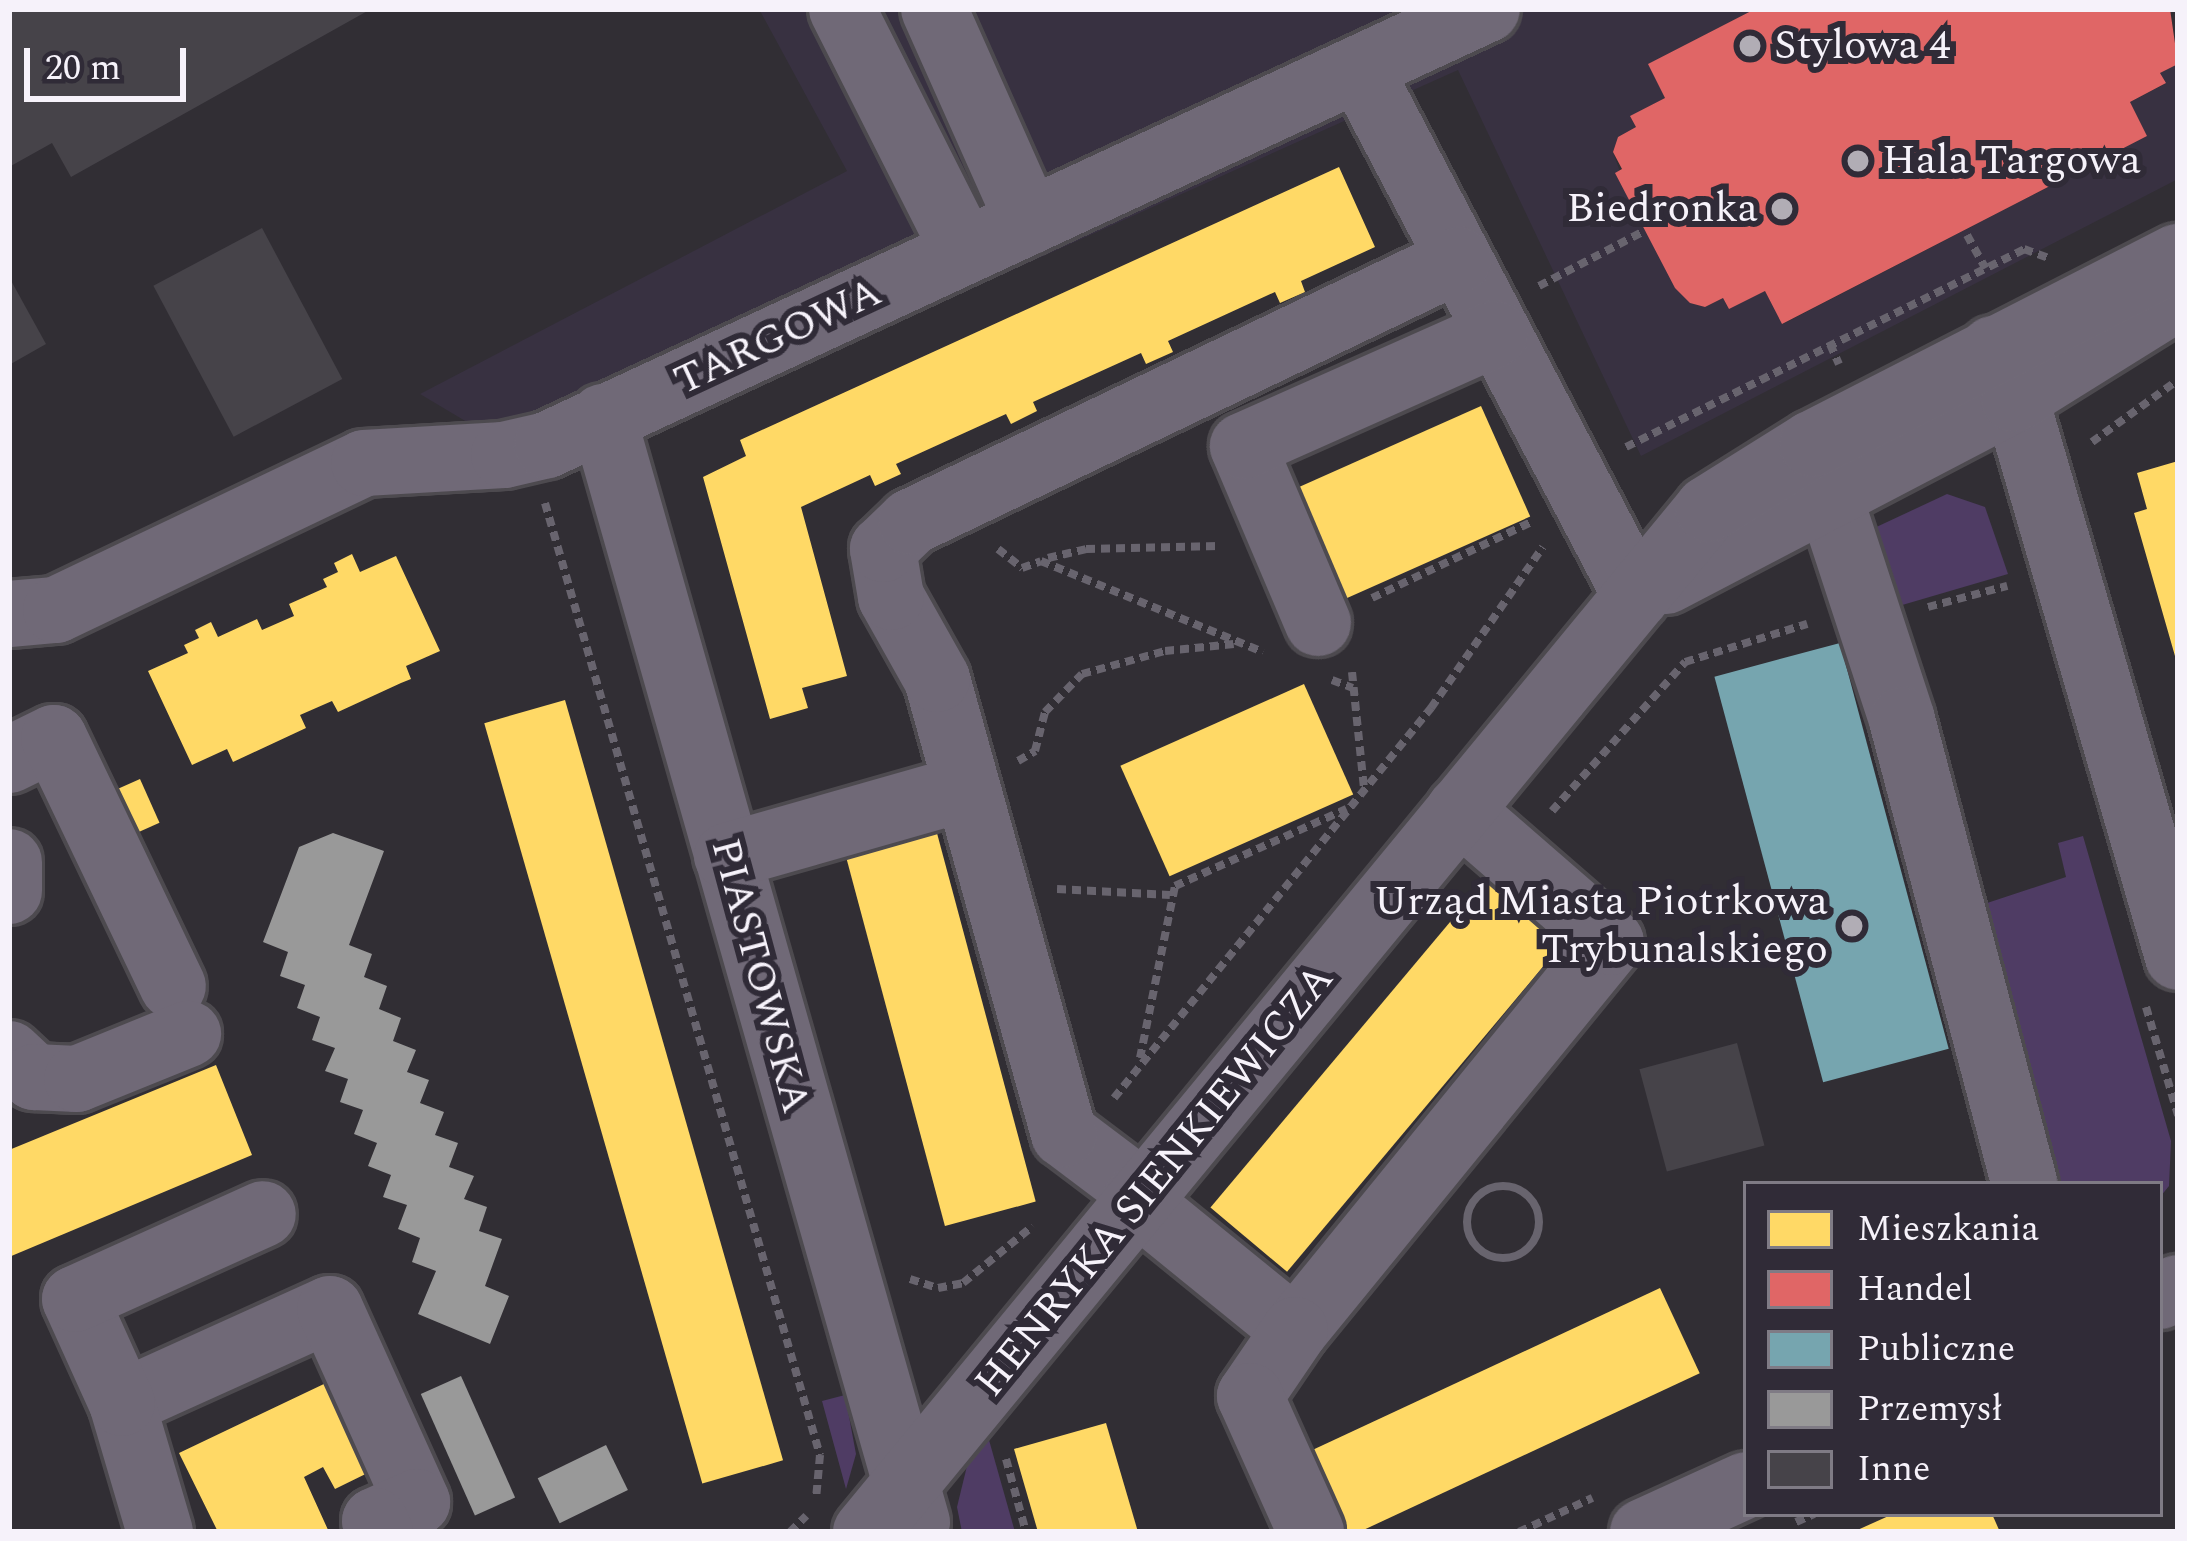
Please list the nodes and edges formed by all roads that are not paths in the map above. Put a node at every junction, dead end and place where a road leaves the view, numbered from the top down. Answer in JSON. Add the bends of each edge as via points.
{"nodes":[{"id":1,"x":842,"y":9,"type":"edge"},
{"id":2,"x":934,"y":9,"type":"edge"},
{"id":3,"x":1487,"y":9,"type":"edge"},
{"id":4,"x":1362,"y":74,"type":"junction"},
{"id":5,"x":1029,"y":222,"type":"junction"},
{"id":6,"x":964,"y":251,"type":"junction"},
{"id":7,"x":2178,"y":257,"type":"edge"},
{"id":8,"x":2178,"y":297,"type":"edge"},
{"id":9,"x":1479,"y":303,"type":"junction"},
{"id":10,"x":2004,"y":374,"type":"junction"},
{"id":11,"x":603,"y":417,"type":"junction"},
{"id":12,"x":1836,"y":452,"type":"junction"},
{"id":13,"x":1636,"y":596,"type":"junction"},
{"id":14,"x":33,"y":612,"type":"edge"},
{"id":15,"x":1320,"y":641,"type":"road end"},
{"id":16,"x":9,"y":760,"type":"edge"},
{"id":17,"x":966,"y":788,"type":"junction"},
{"id":18,"x":1459,"y":810,"type":"junction"},
{"id":19,"x":727,"y":856,"type":"junction"},
{"id":20,"x":9,"y":862,"type":"edge"},
{"id":21,"x":9,"y":891,"type":"edge"},
{"id":22,"x":2158,"y":970,"type":"edge"},
{"id":23,"x":9,"y":1054,"type":"edge"},
{"id":24,"x":2024,"y":1181,"type":"edge"},
{"id":25,"x":1138,"y":1196,"type":"junction"},
{"id":26,"x":263,"y":1214,"type":"dead end"},
{"id":27,"x":35,"y":1324,"type":"dead end"},
{"id":28,"x":1295,"y":1330,"type":"junction"},
{"id":29,"x":122,"y":1403,"type":"junction"},
{"id":30,"x":1743,"y":1486,"type":"edge"},
{"id":31,"x":898,"y":1518,"type":"edge"},
{"id":32,"x":135,"y":1532,"type":"edge"},
{"id":33,"x":160,"y":1532,"type":"edge"},
{"id":34,"x":380,"y":1532,"type":"edge"},
{"id":35,"x":1311,"y":1532,"type":"edge"},
{"id":36,"x":1643,"y":1532,"type":"edge"}],
"edges":[{"from":1,"to":6,"type":"street"},
{"from":2,"to":5,"type":"street"},
{"from":3,"to":4,"type":"street","name":"TARGOWA"},
{"from":4,"to":5,"type":"street","name":"TARGOWA"},
{"from":4,"to":9,"type":"street"},
{"from":5,"to":6,"type":"street","name":"TARGOWA"},
{"from":6,"to":11,"type":"street","name":"TARGOWA"},
{"from":7,"to":10,"type":"street","name":"HENRYKA SIENKIEWICZA"},
{"from":8,"to":10,"type":"street","name":"HENRYKA SIENKIEWICZA"},
{"from":9,"to":13,"type":"street"},
{"from":9,"to":15,"type":"street","via":[[1243,446]]},
{"from":9,"to":17,"type":"street","via":[[894,530],[883,549],[898,614],[938,679]]},
{"from":10,"to":12,"type":"street","name":"HENRYKA SIENKIEWICZA"},
{"from":10,"to":22,"type":"street"},
{"from":11,"to":14,"type":"street","name":"TARGOWA","via":[[525,452],[364,463]]},
{"from":11,"to":19,"type":"street","name":"PIASTOWSKA"},
{"from":12,"to":13,"type":"street","name":"HENRYKA SIENKIEWICZA"},
{"from":12,"to":24,"type":"street"},
{"from":13,"to":18,"type":"street","name":"HENRYKA SIENKIEWICZA"},
{"from":16,"to":23,"type":"street","via":[[54,738],[180,1010],[76,1079],[34,1077]]},
{"from":17,"to":19,"type":"street"},
{"from":17,"to":25,"type":"street","via":[[1060,1123]]},
{"from":18,"to":25,"type":"street","name":"HENRYKA SIENKIEWICZA"},
{"from":18,"to":28,"type":"street","via":[[1611,942]]},
{"from":19,"to":31,"type":"street","name":"PIASTOWSKA"},
{"from":20,"to":21,"type":"street"},
{"from":25,"to":28,"type":"street"},
{"from":25,"to":31,"type":"street","name":"HENRYKA SIENKIEWICZA"},
{"from":26,"to":29,"type":"street","via":[[75,1299]]},
{"from":27,"to":32,"type":"street"},
{"from":28,"to":35,"type":"street","via":[[1250,1396]]},
{"from":29,"to":33,"type":"street"},
{"from":29,"to":34,"type":"street","via":[[330,1310],[417,1502],[375,1521]]},
{"from":30,"to":36,"type":"street"}]}
